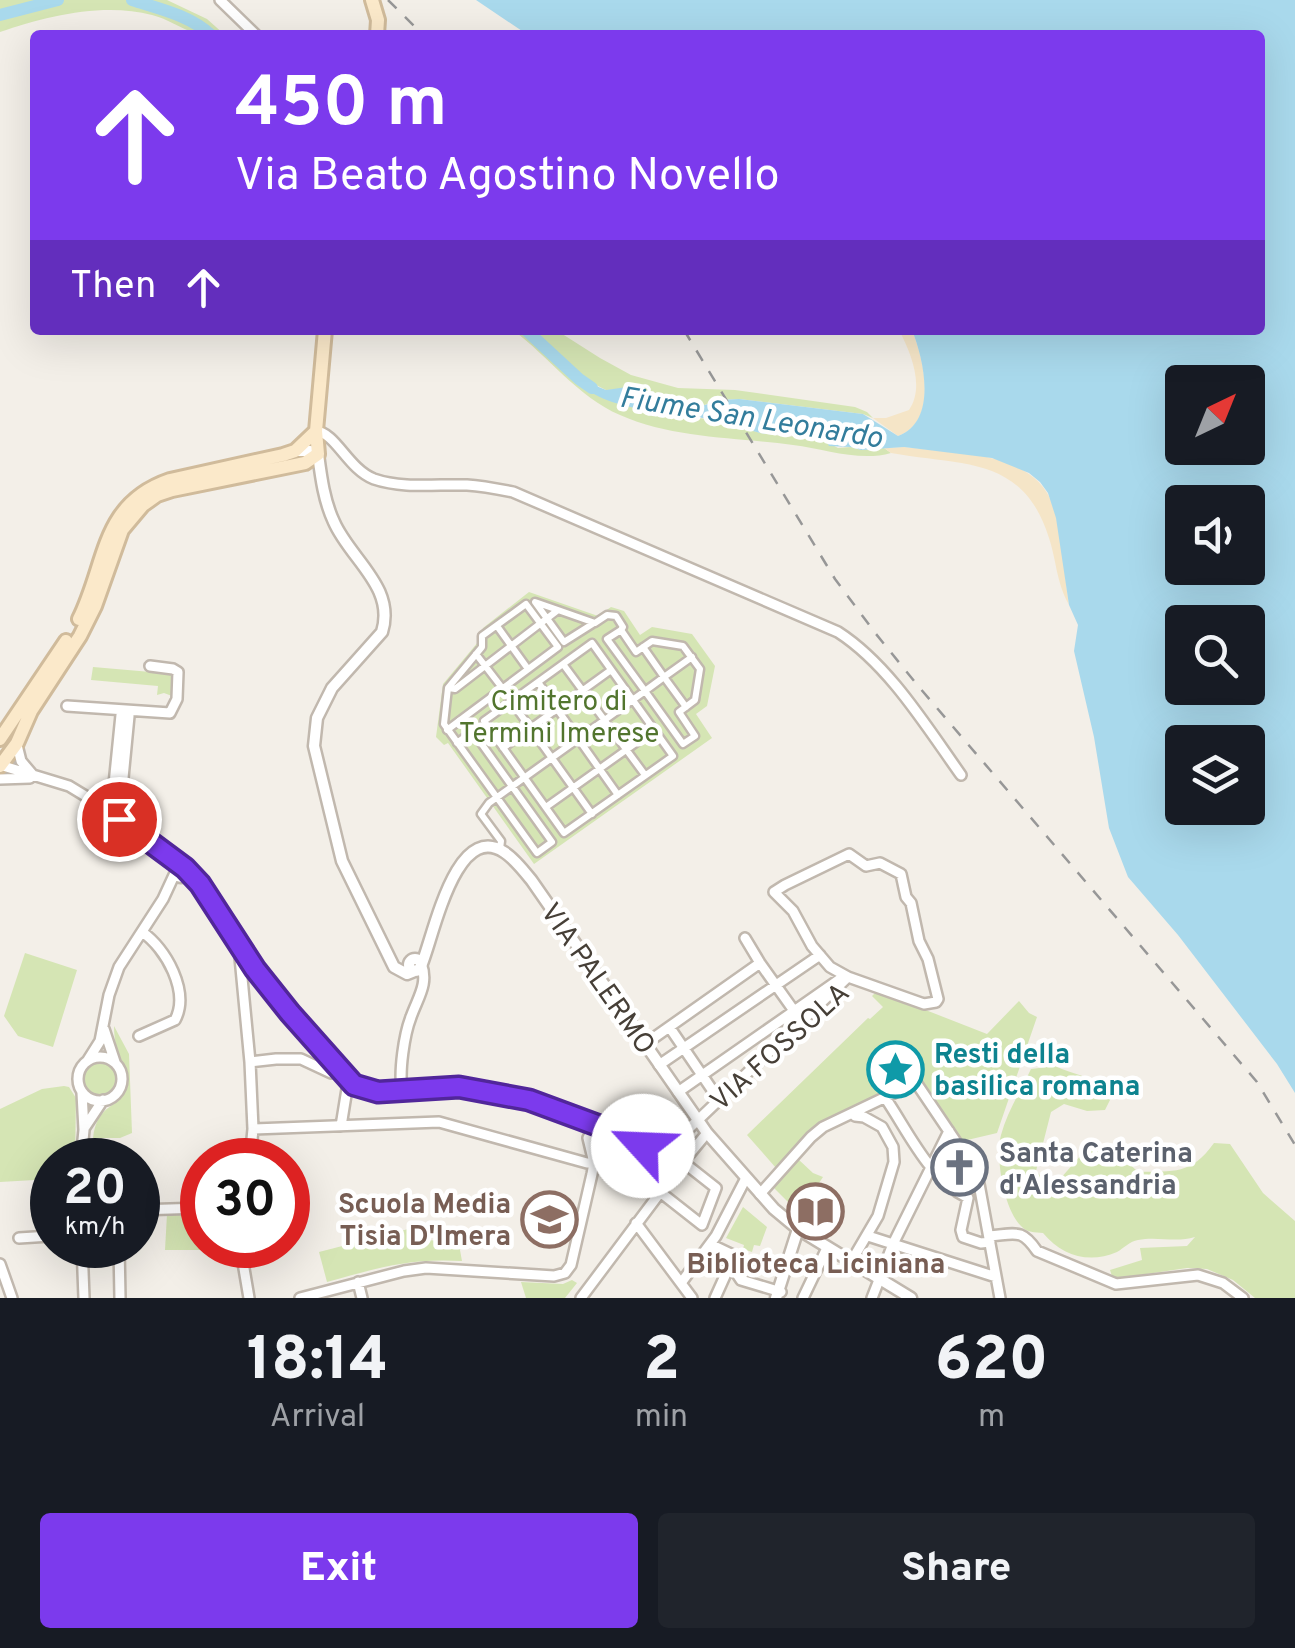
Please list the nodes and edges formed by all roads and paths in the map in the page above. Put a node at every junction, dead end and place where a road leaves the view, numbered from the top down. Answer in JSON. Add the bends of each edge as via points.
{"nodes":[{"id":1,"x":220,"y":0,"type":"edge"},
{"id":2,"x":372,"y":0,"type":"edge"},
{"id":3,"x":251,"y":30,"type":"edge"},
{"id":4,"x":377,"y":30,"type":"edge"},
{"id":5,"x":326,"y":335,"type":"edge"},
{"id":6,"x":316,"y":431,"type":"junction"},
{"id":7,"x":318,"y":454,"type":"junction"},
{"id":8,"x":295,"y":458,"type":"junction"},
{"id":9,"x":322,"y":486,"type":"junction"},
{"id":10,"x":558,"y":610,"type":"junction"},
{"id":11,"x":543,"y":621,"type":"junction"},
{"id":12,"x":595,"y":622,"type":"junction"},
{"id":13,"x":496,"y":626,"type":"junction"},
{"id":14,"x":620,"y":630,"type":"junction"},
{"id":15,"x":511,"y":646,"type":"junction"},
{"id":16,"x":643,"y":648,"type":"junction"},
{"id":17,"x":476,"y":654,"type":"junction"},
{"id":18,"x":692,"y":658,"type":"junction"},
{"id":19,"x":563,"y":664,"type":"junction"},
{"id":20,"x":150,"y":666,"type":"dead end"},
{"id":21,"x":485,"y":666,"type":"junction"},
{"id":22,"x":528,"y":670,"type":"junction"},
{"id":23,"x":611,"y":670,"type":"junction"},
{"id":24,"x":664,"y":677,"type":"junction"},
{"id":25,"x":538,"y":682,"type":"junction"},
{"id":26,"x":448,"y":688,"type":"junction"},
{"id":27,"x":503,"y":689,"type":"junction"},
{"id":28,"x":583,"y":690,"type":"junction"},
{"id":29,"x":644,"y":691,"type":"junction"},
{"id":30,"x":632,"y":700,"type":"junction"},
{"id":31,"x":511,"y":702,"type":"junction"},
{"id":32,"x":66,"y":706,"type":"dead end"},
{"id":33,"x":686,"y":707,"type":"junction"},
{"id":34,"x":557,"y":709,"type":"junction"},
{"id":35,"x":126,"y":711,"type":"junction"},
{"id":36,"x":464,"y":718,"type":"junction"},
{"id":37,"x":605,"y":720,"type":"junction"},
{"id":38,"x":531,"y":728,"type":"junction"},
{"id":39,"x":447,"y":730,"type":"junction"},
{"id":40,"x":654,"y":730,"type":"junction"},
{"id":41,"x":473,"y":731,"type":"junction"},
{"id":42,"x":0,"y":739,"type":"edge"},
{"id":43,"x":578,"y":739,"type":"junction"},
{"id":44,"x":17,"y":743,"type":"junction"},
{"id":45,"x":457,"y":743,"type":"junction"},
{"id":46,"x":504,"y":748,"type":"junction"},
{"id":47,"x":626,"y":750,"type":"junction"},
{"id":48,"x":552,"y":758,"type":"junction"},
{"id":49,"x":0,"y":766,"type":"edge"},
{"id":50,"x":600,"y":768,"type":"junction"},
{"id":51,"x":645,"y":775,"type":"junction"},
{"id":52,"x":961,"y":775,"type":"dead end"},
{"id":53,"x":38,"y":777,"type":"junction"},
{"id":54,"x":0,"y":778,"type":"edge"},
{"id":55,"x":524,"y":778,"type":"junction"},
{"id":56,"x":512,"y":786,"type":"junction"},
{"id":57,"x":573,"y":787,"type":"junction"},
{"id":58,"x":618,"y":795,"type":"junction"},
{"id":59,"x":496,"y":797,"type":"junction"},
{"id":60,"x":546,"y":807,"type":"junction"},
{"id":61,"x":592,"y":814,"type":"junction"},
{"id":62,"x":115,"y":816,"type":"junction"},
{"id":63,"x":495,"y":848,"type":"junction"},
{"id":64,"x":181,"y":872,"type":"junction"},
{"id":65,"x":142,"y":932,"type":"junction"},
{"id":66,"x":745,"y":938,"type":"dead end"},
{"id":67,"x":239,"y":944,"type":"junction"},
{"id":68,"x":820,"y":955,"type":"junction"},
{"id":69,"x":760,"y":963,"type":"junction"},
{"id":70,"x":416,"y":965,"type":"junction"},
{"id":71,"x":255,"y":969,"type":"junction"},
{"id":72,"x":242,"y":974,"type":"junction"},
{"id":73,"x":846,"y":976,"type":"junction"},
{"id":74,"x":774,"y":984,"type":"junction"},
{"id":75,"x":794,"y":1010,"type":"junction"},
{"id":76,"x":802,"y":1022,"type":"junction"},
{"id":77,"x":103,"y":1027,"type":"junction"},
{"id":78,"x":670,"y":1028,"type":"junction"},
{"id":79,"x":139,"y":1036,"type":"dead end"},
{"id":80,"x":645,"y":1044,"type":"junction"},
{"id":81,"x":684,"y":1049,"type":"junction"},
{"id":82,"x":88,"y":1060,"type":"junction"},
{"id":83,"x":250,"y":1062,"type":"junction"},
{"id":84,"x":116,"y":1064,"type":"junction"},
{"id":85,"x":660,"y":1066,"type":"junction"},
{"id":86,"x":339,"y":1070,"type":"junction"},
{"id":87,"x":702,"y":1075,"type":"junction"},
{"id":88,"x":352,"y":1083,"type":"junction"},
{"id":89,"x":402,"y":1090,"type":"junction"},
{"id":90,"x":82,"y":1091,"type":"junction"},
{"id":91,"x":678,"y":1092,"type":"junction"},
{"id":92,"x":886,"y":1098,"type":"junction"},
{"id":93,"x":103,"y":1100,"type":"junction"},
{"id":94,"x":718,"y":1100,"type":"junction"},
{"id":95,"x":847,"y":1117,"type":"junction"},
{"id":96,"x":693,"y":1124,"type":"junction"},
{"id":97,"x":340,"y":1126,"type":"junction"},
{"id":98,"x":602,"y":1126,"type":"junction"},
{"id":99,"x":253,"y":1129,"type":"junction"},
{"id":100,"x":84,"y":1130,"type":"junction"},
{"id":101,"x":949,"y":1132,"type":"junction"},
{"id":102,"x":704,"y":1136,"type":"junction"},
{"id":103,"x":83,"y":1138,"type":"edge"},
{"id":104,"x":252,"y":1138,"type":"edge"},
{"id":105,"x":640,"y":1141,"type":"junction"},
{"id":106,"x":657,"y":1148,"type":"junction"},
{"id":107,"x":636,"y":1154,"type":"junction"},
{"id":108,"x":683,"y":1162,"type":"junction"},
{"id":109,"x":594,"y":1163,"type":"junction"},
{"id":110,"x":930,"y":1166,"type":"junction"},
{"id":111,"x":746,"y":1178,"type":"junction"},
{"id":112,"x":660,"y":1192,"type":"junction"},
{"id":113,"x":760,"y":1194,"type":"junction"},
{"id":114,"x":636,"y":1223,"type":"junction"},
{"id":115,"x":798,"y":1230,"type":"junction"},
{"id":116,"x":868,"y":1236,"type":"junction"},
{"id":117,"x":30,"y":1237,"type":"edge"},
{"id":118,"x":20,"y":1238,"type":"dead end"},
{"id":119,"x":989,"y":1239,"type":"junction"},
{"id":120,"x":710,"y":1244,"type":"junction"},
{"id":121,"x":893,"y":1244,"type":"junction"},
{"id":122,"x":828,"y":1248,"type":"junction"},
{"id":123,"x":851,"y":1262,"type":"junction"},
{"id":124,"x":0,"y":1266,"type":"edge"},
{"id":125,"x":83,"y":1268,"type":"edge"},
{"id":126,"x":119,"y":1268,"type":"edge"},
{"id":127,"x":244,"y":1268,"type":"edge"},
{"id":128,"x":728,"y":1268,"type":"junction"},
{"id":129,"x":996,"y":1277,"type":"junction"},
{"id":130,"x":880,"y":1280,"type":"junction"},
{"id":131,"x":358,"y":1282,"type":"junction"},
{"id":132,"x":681,"y":1283,"type":"junction"},
{"id":133,"x":1126,"y":1285,"type":"junction"},
{"id":134,"x":782,"y":1294,"type":"edge"},
{"id":135,"x":12,"y":1298,"type":"edge"},
{"id":136,"x":84,"y":1298,"type":"edge"},
{"id":137,"x":120,"y":1298,"type":"edge"},
{"id":138,"x":249,"y":1298,"type":"edge"},
{"id":139,"x":300,"y":1298,"type":"edge"},
{"id":140,"x":362,"y":1298,"type":"edge"},
{"id":141,"x":581,"y":1298,"type":"edge"},
{"id":142,"x":692,"y":1298,"type":"edge"},
{"id":143,"x":715,"y":1298,"type":"edge"},
{"id":144,"x":804,"y":1298,"type":"edge"},
{"id":145,"x":872,"y":1298,"type":"edge"},
{"id":146,"x":911,"y":1298,"type":"edge"},
{"id":147,"x":1000,"y":1298,"type":"edge"},
{"id":148,"x":1123,"y":1298,"type":"edge"},
{"id":149,"x":1243,"y":1298,"type":"edge"}],
"edges":[{"from":1,"to":3,"type":"street"},
{"from":2,"to":4,"type":"main road"},
{"from":5,"to":6,"type":"main road"},
{"from":6,"to":7,"type":"main road"},
{"from":6,"to":8,"type":"main road"},
{"from":6,"to":52,"type":"street","via":[[328,433],[349,462],[376,480],[513,492],[838,632],[878,666]]},
{"from":7,"to":8,"type":"main road","via":[[304,463]]},
{"from":7,"to":9,"type":"street"},
{"from":8,"to":9,"type":"street"},
{"from":8,"to":42,"type":"main road","via":[[170,480],[136,497],[113,525],[73,632]]},
{"from":8,"to":44,"type":"main road","via":[[172,490],[132,516],[80,636]]},
{"from":9,"to":70,"type":"street","via":[[333,521],[374,580],[385,622],[332,688],[314,746],[342,862],[383,947],[397,961]]},
{"from":10,"to":11,"type":"street"},
{"from":10,"to":11,"type":"street","via":[[534,602]]},
{"from":10,"to":12,"type":"street"},
{"from":11,"to":12,"type":"street","via":[[564,642]]},
{"from":11,"to":13,"type":"street","via":[[526,604]]},
{"from":11,"to":15,"type":"street"},
{"from":11,"to":22,"type":"street","via":[[558,647]]},
{"from":12,"to":14,"type":"street","via":[[616,616]]},
{"from":13,"to":15,"type":"street"},
{"from":13,"to":17,"type":"street","via":[[482,636]]},
{"from":14,"to":16,"type":"street","via":[[636,652]]},
{"from":14,"to":29,"type":"street","via":[[607,639]]},
{"from":15,"to":21,"type":"street"},
{"from":15,"to":22,"type":"street"},
{"from":16,"to":18,"type":"street","via":[[652,641],[683,646]]},
{"from":16,"to":24,"type":"street"},
{"from":17,"to":21,"type":"street"},
{"from":17,"to":26,"type":"street"},
{"from":18,"to":24,"type":"street"},
{"from":18,"to":33,"type":"street","via":[[700,669],[695,700]]},
{"from":19,"to":23,"type":"street","via":[[592,643]]},
{"from":19,"to":25,"type":"street"},
{"from":19,"to":28,"type":"street"},
{"from":20,"to":35,"type":"street","via":[[178,672],[172,711]]},
{"from":21,"to":26,"type":"street"},
{"from":21,"to":27,"type":"street"},
{"from":22,"to":27,"type":"street"},
{"from":23,"to":28,"type":"street"},
{"from":23,"to":30,"type":"street"},
{"from":24,"to":29,"type":"street"},
{"from":24,"to":33,"type":"street"},
{"from":25,"to":31,"type":"street"},
{"from":25,"to":34,"type":"street"},
{"from":26,"to":39,"type":"street"},
{"from":27,"to":36,"type":"street"},
{"from":28,"to":34,"type":"street"},
{"from":28,"to":37,"type":"street"},
{"from":29,"to":30,"type":"street"},
{"from":29,"to":33,"type":"street","via":[[682,744],[695,736],[679,712]]},
{"from":30,"to":37,"type":"street"},
{"from":30,"to":40,"type":"street"},
{"from":31,"to":38,"type":"street"},
{"from":31,"to":46,"type":"street","via":[[484,721]]},
{"from":32,"to":35,"type":"street"},
{"from":34,"to":38,"type":"street"},
{"from":34,"to":43,"type":"street"},
{"from":35,"to":62,"type":"street","via":[[120,715]]},
{"from":36,"to":39,"type":"street"},
{"from":36,"to":41,"type":"street"},
{"from":37,"to":43,"type":"street"},
{"from":37,"to":47,"type":"street"},
{"from":38,"to":46,"type":"street"},
{"from":38,"to":48,"type":"street"},
{"from":39,"to":45,"type":"street"},
{"from":40,"to":47,"type":"street"},
{"from":40,"to":51,"type":"street","via":[[672,756]]},
{"from":41,"to":45,"type":"street"},
{"from":41,"to":56,"type":"street"},
{"from":43,"to":48,"type":"street"},
{"from":43,"to":50,"type":"street"},
{"from":44,"to":49,"type":"main road"},
{"from":44,"to":53,"type":"street","via":[[21,761]]},
{"from":45,"to":59,"type":"street"},
{"from":46,"to":55,"type":"street"},
{"from":47,"to":50,"type":"street"},
{"from":47,"to":51,"type":"street"},
{"from":48,"to":55,"type":"street"},
{"from":48,"to":57,"type":"street"},
{"from":49,"to":53,"type":"street"},
{"from":50,"to":57,"type":"street"},
{"from":50,"to":58,"type":"street"},
{"from":51,"to":58,"type":"street"},
{"from":53,"to":54,"type":"street"},
{"from":53,"to":62,"type":"street","via":[[69,786]]},
{"from":55,"to":56,"type":"street"},
{"from":55,"to":60,"type":"street"},
{"from":56,"to":59,"type":"street"},
{"from":56,"to":59,"type":"street","via":[[552,842],[537,853]]},
{"from":57,"to":60,"type":"street"},
{"from":57,"to":61,"type":"street"},
{"from":58,"to":61,"type":"street"},
{"from":59,"to":63,"type":"street","via":[[482,814],[500,841]]},
{"from":60,"to":61,"type":"street","via":[[564,834]]},
{"from":62,"to":64,"type":"street"},
{"from":63,"to":70,"type":"street","via":[[471,852],[461,864]]},
{"from":63,"to":80,"type":"street","name":"VIA PALERMO","via":[[532,881]]},
{"from":64,"to":65,"type":"street"},
{"from":64,"to":67,"type":"street","via":[[204,891]]},
{"from":65,"to":77,"type":"street","via":[[114,978]]},
{"from":65,"to":79,"type":"street","via":[[172,971],[180,1010],[174,1020]]},
{"from":66,"to":69,"type":"street"},
{"from":67,"to":71,"type":"street"},
{"from":67,"to":72,"type":"street"},
{"from":68,"to":73,"type":"street"},
{"from":68,"to":73,"type":"street","name":"VIA FOSSOLA","via":[[774,892],[850,854],[866,866],[880,863],[898,872],[938,998],[924,1004]]},
{"from":68,"to":74,"type":"street"},
{"from":69,"to":74,"type":"street"},
{"from":69,"to":78,"type":"street"},
{"from":70,"to":89,"type":"street","via":[[419,999],[410,1018]]},
{"from":71,"to":72,"type":"street","via":[[248,966]]},
{"from":71,"to":86,"type":"street"},
{"from":72,"to":83,"type":"street"},
{"from":73,"to":75,"type":"street"},
{"from":73,"to":76,"type":"street","name":"VIA FOSSOLA"},
{"from":74,"to":75,"type":"street"},
{"from":74,"to":81,"type":"street"},
{"from":75,"to":76,"type":"street"},
{"from":75,"to":87,"type":"street"},
{"from":76,"to":94,"type":"street","name":"VIA FOSSOLA"},
{"from":77,"to":82,"type":"street"},
{"from":77,"to":84,"type":"street"},
{"from":78,"to":80,"type":"street"},
{"from":78,"to":81,"type":"street"},
{"from":80,"to":85,"type":"street","name":"VIA PALERMO"},
{"from":81,"to":85,"type":"street"},
{"from":81,"to":87,"type":"street"},
{"from":82,"to":84,"type":"street"},
{"from":82,"to":90,"type":"street","via":[[78,1075]]},
{"from":83,"to":86,"type":"street","via":[[301,1059],[331,1073]]},
{"from":83,"to":99,"type":"street"},
{"from":84,"to":93,"type":"street","via":[[121,1083]]},
{"from":85,"to":91,"type":"street","name":"VIA PALERMO"},
{"from":86,"to":88,"type":"street"},
{"from":87,"to":91,"type":"street"},
{"from":87,"to":94,"type":"street"},
{"from":88,"to":89,"type":"street","via":[[378,1092]]},
{"from":88,"to":97,"type":"street"},
{"from":89,"to":98,"type":"street","via":[[459,1087],[529,1100]]},
{"from":90,"to":93,"type":"street"},
{"from":90,"to":100,"type":"street"},
{"from":91,"to":96,"type":"street","name":"VIA PALERMO"},
{"from":92,"to":95,"type":"street"},
{"from":92,"to":101,"type":"street","via":[[918,1086]]},
{"from":92,"to":110,"type":"street"},
{"from":93,"to":100,"type":"street"},
{"from":94,"to":96,"type":"street","name":"VIA FOSSOLA"},
{"from":95,"to":113,"type":"street","via":[[823,1127]]},
{"from":95,"to":116,"type":"street","via":[[874,1121],[893,1147]]},
{"from":96,"to":102,"type":"street","name":"VIA PALERMO"},
{"from":96,"to":106,"type":"street","name":"VIA FOSSOLA"},
{"from":97,"to":99,"type":"street"},
{"from":97,"to":109,"type":"street","via":[[439,1122]]},
{"from":98,"to":105,"type":"street"},
{"from":98,"to":109,"type":"street","via":[[588,1138]]},
{"from":99,"to":104,"type":"street"},
{"from":100,"to":103,"type":"street"},
{"from":101,"to":110,"type":"street"},
{"from":101,"to":119,"type":"street","via":[[977,1173]]},
{"from":102,"to":108,"type":"street"},
{"from":102,"to":111,"type":"street","name":"VIA PALERMO"},
{"from":105,"to":106,"type":"street"},
{"from":105,"to":107,"type":"street"},
{"from":106,"to":107,"type":"street","name":"VIA FOSSOLA"},
{"from":107,"to":109,"type":"street","name":"VIA FOSSOLA"},
{"from":108,"to":112,"type":"street"},
{"from":108,"to":112,"type":"street","via":[[716,1188],[702,1225]]},
{"from":109,"to":131,"type":"street","via":[[566,1273],[426,1268]]},
{"from":110,"to":119,"type":"street","via":[[968,1198],[963,1237]]},
{"from":110,"to":121,"type":"street"},
{"from":111,"to":113,"type":"street","name":"VIA PALERMO"},
{"from":111,"to":120,"type":"street"},
{"from":112,"to":114,"type":"street"},
{"from":113,"to":115,"type":"street","name":"VIA PALERMO"},
{"from":114,"to":132,"type":"street"},
{"from":114,"to":141,"type":"street"},
{"from":115,"to":122,"type":"street","name":"VIA PALERMO"},
{"from":115,"to":134,"type":"street"},
{"from":116,"to":121,"type":"street"},
{"from":116,"to":123,"type":"street"},
{"from":117,"to":118,"type":"street"},
{"from":119,"to":129,"type":"street"},
{"from":119,"to":133,"type":"street","via":[[1023,1235],[1037,1251]]},
{"from":120,"to":128,"type":"street","via":[[731,1254]]},
{"from":120,"to":132,"type":"street"},
{"from":121,"to":129,"type":"street"},
{"from":121,"to":130,"type":"street"},
{"from":122,"to":123,"type":"street","name":"VIA PALERMO"},
{"from":122,"to":144,"type":"street"},
{"from":123,"to":130,"type":"street","name":"VIA PALERMO"},
{"from":124,"to":135,"type":"street"},
{"from":125,"to":136,"type":"street"},
{"from":126,"to":137,"type":"street"},
{"from":127,"to":138,"type":"street"},
{"from":128,"to":134,"type":"street","via":[[741,1280]]},
{"from":128,"to":143,"type":"street"},
{"from":129,"to":147,"type":"street"},
{"from":130,"to":145,"type":"street"},
{"from":130,"to":146,"type":"street","name":"VIA PALERMO"},
{"from":131,"to":139,"type":"street"},
{"from":131,"to":140,"type":"street"},
{"from":132,"to":142,"type":"street"},
{"from":133,"to":148,"type":"street"},
{"from":133,"to":149,"type":"street","via":[[1198,1275]]},
{"from":134,"to":144,"type":"street"}]}
